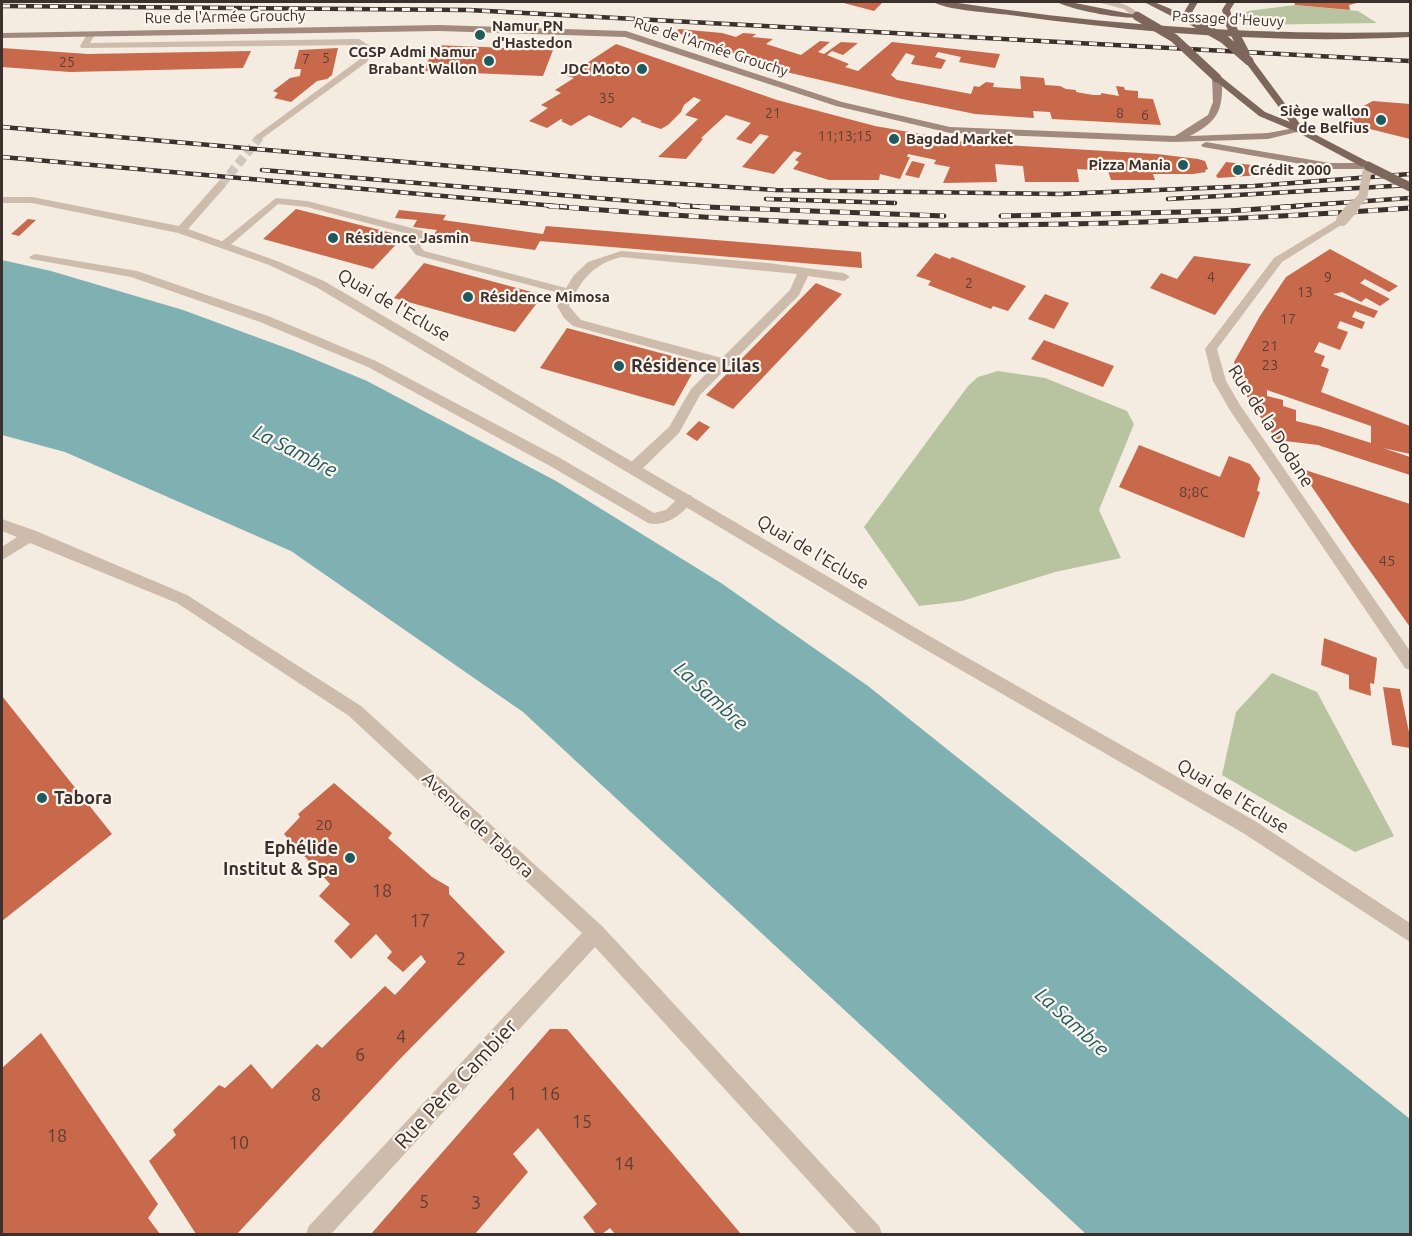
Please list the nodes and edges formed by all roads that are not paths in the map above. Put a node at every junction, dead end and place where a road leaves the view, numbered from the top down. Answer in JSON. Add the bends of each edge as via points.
{"nodes":[{"id":1,"x":938,"y":2,"type":"edge"},
{"id":2,"x":1061,"y":2,"type":"edge"},
{"id":3,"x":1101,"y":2,"type":"edge"},
{"id":4,"x":1148,"y":2,"type":"edge"},
{"id":5,"x":1194,"y":2,"type":"edge"},
{"id":6,"x":1231,"y":2,"type":"edge"},
{"id":7,"x":1137,"y":16,"type":"junction"},
{"id":8,"x":1186,"y":19,"type":"junction"},
{"id":9,"x":91,"y":35,"type":"junction"},
{"id":10,"x":1410,"y":35,"type":"edge"},
{"id":11,"x":2,"y":36,"type":"edge"},
{"id":12,"x":1174,"y":38,"type":"junction"},
{"id":13,"x":1249,"y":61,"type":"junction"},
{"id":14,"x":1217,"y":78,"type":"junction"},
{"id":15,"x":1300,"y":130,"type":"junction"},
{"id":16,"x":260,"y":137,"type":"tunnel mouth"},
{"id":17,"x":1173,"y":139,"type":"junction"},
{"id":18,"x":1368,"y":166,"type":"junction"},
{"id":19,"x":221,"y":184,"type":"tunnel mouth"},
{"id":20,"x":1410,"y":187,"type":"edge"},
{"id":21,"x":2,"y":200,"type":"edge"},
{"id":22,"x":181,"y":230,"type":"junction"},
{"id":23,"x":224,"y":245,"type":"junction"},
{"id":24,"x":34,"y":256,"type":"dead end"},
{"id":25,"x":804,"y":271,"type":"junction"},
{"id":26,"x":844,"y":277,"type":"dead end"},
{"id":27,"x":569,"y":292,"type":"junction"},
{"id":28,"x":724,"y":363,"type":"junction"},
{"id":29,"x":634,"y":468,"type":"junction"},
{"id":30,"x":686,"y":499,"type":"junction"},
{"id":31,"x":2,"y":525,"type":"edge"},
{"id":32,"x":31,"y":536,"type":"junction"},
{"id":33,"x":2,"y":554,"type":"edge"},
{"id":34,"x":1410,"y":663,"type":"edge"},
{"id":35,"x":595,"y":933,"type":"junction"},
{"id":36,"x":1410,"y":933,"type":"edge"},
{"id":37,"x":317,"y":1234,"type":"edge"},
{"id":38,"x":871,"y":1234,"type":"edge"}],
"edges":[{"from":1,"to":10,"type":"main road","name":"Passage d'Heuvy","via":[[1009,14],[1199,33]]},
{"from":2,"to":7,"type":"main road"},
{"from":3,"to":7,"type":"street","via":[[1127,7]]},
{"from":4,"to":8,"type":"main road"},
{"from":5,"to":8,"type":"main road"},
{"from":6,"to":13,"type":"main road","bridge":true,"via":[[1226,10],[1230,24]]},
{"from":7,"to":12,"type":"main road","bridge":true},
{"from":8,"to":12,"type":"main road"},
{"from":8,"to":13,"type":"main road","bridge":true,"via":[[1224,39]]},
{"from":9,"to":11,"type":"street","name":"Rue de l'Armée Grouchy"},
{"from":9,"to":16,"type":"street","via":[[84,46],[360,42],[369,48],[364,60]]},
{"from":9,"to":17,"type":"street","name":"Rue de l'Armée Grouchy","via":[[439,28],[626,34],[839,104],[950,130]]},
{"from":12,"to":14,"type":"main road","bridge":true},
{"from":13,"to":15,"type":"main road"},
{"from":14,"to":15,"type":"main road","via":[[1262,114]]},
{"from":14,"to":17,"type":"street","via":[[1219,105],[1210,119]]},
{"from":15,"to":17,"type":"street","name":"Rue de l'Armée Grouchy","via":[[1268,136]]},
{"from":15,"to":18,"type":"main road"},
{"from":17,"to":18,"type":"street","name":"Rue de l'Armée Grouchy","via":[[1329,166]]},
{"from":18,"to":20,"type":"main road","bridge":true},
{"from":18,"to":34,"type":"street","name":"Rue de la Dodane","bridge":true,"via":[[1363,196],[1342,220],[1278,260],[1211,350],[1213,367],[1225,393]]},
{"from":19,"to":22,"type":"street"},
{"from":21,"to":22,"type":"street","name":"Quai de l'Ecluse","via":[[32,200]]},
{"from":22,"to":23,"type":"street","name":"Quai de l'Ecluse"},
{"from":23,"to":27,"type":"street","via":[[276,201],[307,204],[423,234],[414,246],[420,253]]},
{"from":23,"to":29,"type":"street","name":"Quai de l'Ecluse","via":[[320,284]]},
{"from":24,"to":30,"type":"street","via":[[133,274],[264,319],[372,364],[653,519],[671,514]]},
{"from":25,"to":26,"type":"street"},
{"from":25,"to":27,"type":"street","via":[[621,254],[601,258],[587,267]]},
{"from":25,"to":28,"type":"street","via":[[795,292]]},
{"from":27,"to":28,"type":"street","via":[[563,306],[577,323]]},
{"from":28,"to":29,"type":"street","via":[[695,392],[674,430]]},
{"from":29,"to":30,"type":"street","name":"Quai de l'Ecluse"},
{"from":30,"to":36,"type":"street","name":"Quai de l'Ecluse","via":[[1249,827]]},
{"from":31,"to":32,"type":"street","name":"Avenue de Tabora"},
{"from":32,"to":33,"type":"street"},
{"from":32,"to":35,"type":"street","name":"Avenue de Tabora","via":[[182,599],[355,711]]},
{"from":35,"to":37,"type":"street","name":"Rue Père Cambier"},
{"from":35,"to":38,"type":"street","name":"Avenue de Tabora"}]}
